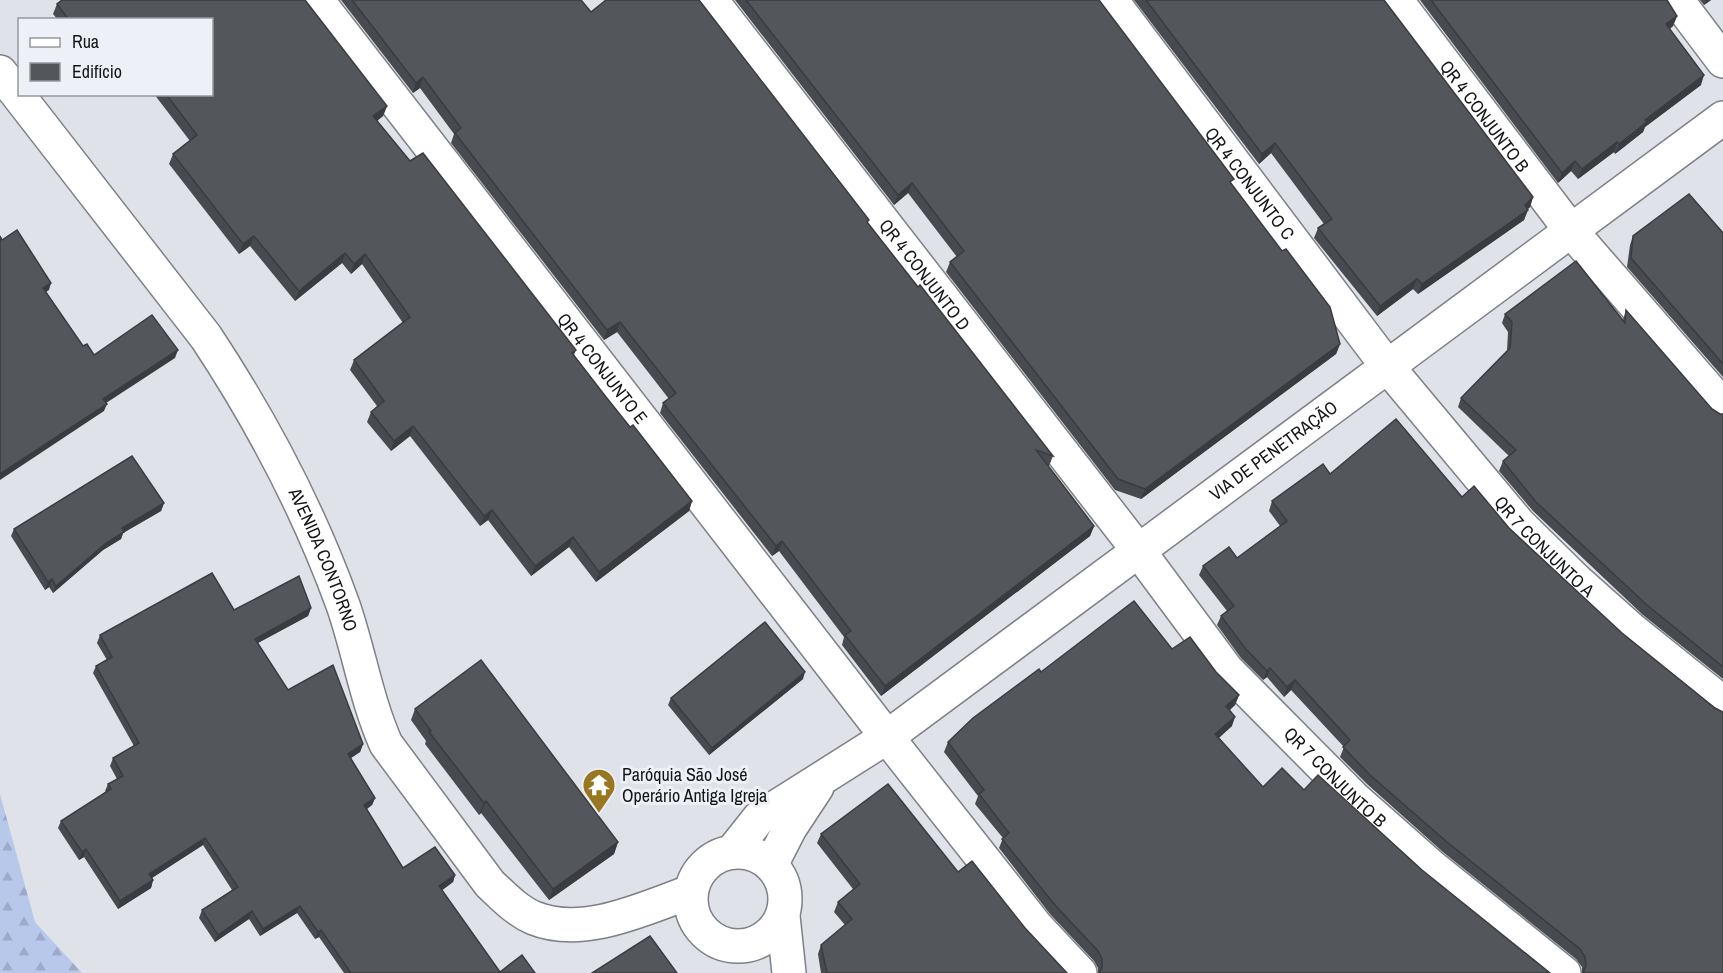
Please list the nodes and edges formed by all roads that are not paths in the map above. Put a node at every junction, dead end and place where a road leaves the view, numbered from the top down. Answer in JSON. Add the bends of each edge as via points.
{"nodes":[{"id":1,"x":317,"y":0,"type":"edge"},
{"id":2,"x":711,"y":0,"type":"edge"},
{"id":3,"x":1111,"y":0,"type":"edge"},
{"id":4,"x":1396,"y":0,"type":"edge"},
{"id":5,"x":1677,"y":0,"type":"edge"},
{"id":6,"x":1723,"y":61,"type":"edge"},
{"id":7,"x":0,"y":72,"type":"edge"},
{"id":8,"x":18,"y":95,"type":"edge"},
{"id":9,"x":19,"y":96,"type":"edge"},
{"id":10,"x":1723,"y":118,"type":"edge"},
{"id":11,"x":1572,"y":232,"type":"junction"},
{"id":12,"x":1387,"y":366,"type":"junction"},
{"id":13,"x":1723,"y":406,"type":"edge"},
{"id":14,"x":1138,"y":550,"type":"junction"},
{"id":15,"x":1723,"y":703,"type":"edge"},
{"id":16,"x":887,"y":737,"type":"junction"},
{"id":17,"x":823,"y":778,"type":"junction"},
{"id":18,"x":732,"y":852,"type":"junction"},
{"id":19,"x":771,"y":865,"type":"junction"},
{"id":20,"x":690,"y":892,"type":"junction"},
{"id":21,"x":783,"y":916,"type":"junction"},
{"id":22,"x":720,"y":944,"type":"junction"},
{"id":23,"x":740,"y":973,"type":"edge"},
{"id":24,"x":789,"y":973,"type":"edge"},
{"id":25,"x":1080,"y":973,"type":"edge"},
{"id":26,"x":1564,"y":973,"type":"edge"}],
"edges":[{"from":1,"to":16,"type":"street","name":"QR 4 CONJUNTO E"},
{"from":2,"to":14,"type":"street","name":"QR 4 CONJUNTO D"},
{"from":3,"to":12,"type":"street","name":"QR 4 CONJUNTO C"},
{"from":4,"to":11,"type":"street","name":"QR 4 CONJUNTO B"},
{"from":5,"to":6,"type":"street"},
{"from":7,"to":8,"type":"street","name":"AVENIDA CONTORNO"},
{"from":9,"to":20,"type":"street","name":"AVENIDA CONTORNO","via":[[232,376],[274,451],[326,563],[344,606],[375,718],[387,744],[490,884],[533,918],[558,925],[589,924]]},
{"from":10,"to":11,"type":"street","name":"VIA DE PENETRAÇÃO"},
{"from":11,"to":12,"type":"street","name":"VIA DE PENETRAÇÃO"},
{"from":11,"to":13,"type":"street"},
{"from":12,"to":14,"type":"street","name":"VIA DE PENETRAÇÃO"},
{"from":12,"to":15,"type":"street","name":"QR 7 CONJUNTO A","via":[[1519,524],[1575,580]]},
{"from":14,"to":16,"type":"street","name":"VIA DE PENETRAÇÃO"},
{"from":14,"to":26,"type":"street","name":"QR 7 CONJUNTO B","via":[[1227,669],[1280,725],[1431,866]]},
{"from":16,"to":17,"type":"street","name":"VIA DE PENETRAÇÃO"},
{"from":16,"to":25,"type":"street","via":[[1036,926]]},
{"from":17,"to":18,"type":"street","name":"VIA DE PENETRAÇÃO","via":[[759,818]]},
{"from":17,"to":19,"type":"street","name":"VIA DE PENETRAÇÃO"},
{"from":18,"to":19,"type":"street","via":[[753,854]]},
{"from":18,"to":20,"type":"street","via":[[712,858],[698,872]]},
{"from":19,"to":21,"type":"street","via":[[782,880],[786,898]]},
{"from":20,"to":22,"type":"street","via":[[691,913],[702,931]]},
{"from":21,"to":22,"type":"street","via":[[768,937],[744,947]]},
{"from":21,"to":24,"type":"street"},
{"from":22,"to":23,"type":"street"}]}
